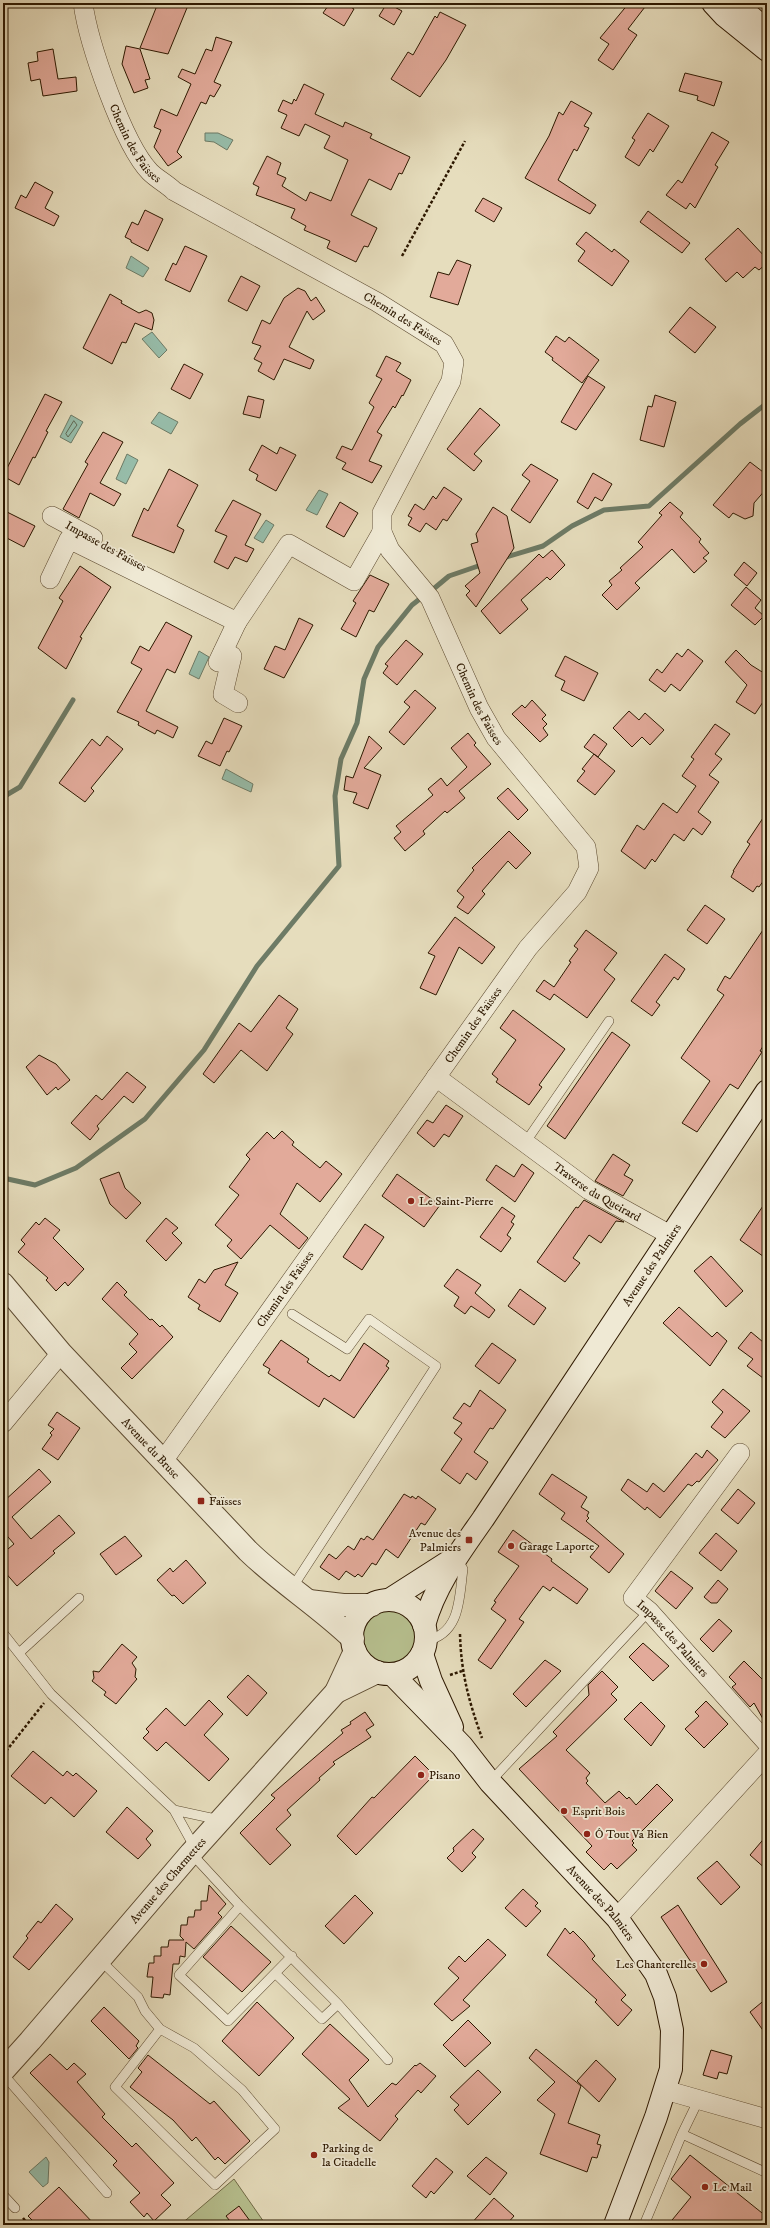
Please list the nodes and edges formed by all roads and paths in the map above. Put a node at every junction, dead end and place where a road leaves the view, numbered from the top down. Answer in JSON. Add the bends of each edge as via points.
{"nodes":[{"id":1,"x":83,"y":3,"type":"edge"},
{"id":2,"x":713,"y":3,"type":"edge"},
{"id":3,"x":735,"y":3,"type":"edge"},
{"id":4,"x":767,"y":31,"type":"edge"},
{"id":5,"x":767,"y":50,"type":"edge"},
{"id":6,"x":465,"y":141,"type":"dead end"},
{"id":7,"x":402,"y":256,"type":"dead end"},
{"id":8,"x":52,"y":516,"type":"dead end"},
{"id":9,"x":382,"y":532,"type":"junction"},
{"id":10,"x":50,"y":579,"type":"dead end"},
{"id":11,"x":153,"y":581,"type":"junction"},
{"id":12,"x":237,"y":622,"type":"junction"},
{"id":13,"x":238,"y":703,"type":"dead end"},
{"id":14,"x":609,"y":1021,"type":"dead end"},
{"id":15,"x":436,"y":1077,"type":"junction"},
{"id":16,"x":767,"y":1091,"type":"edge"},
{"id":17,"x":525,"y":1143,"type":"junction"},
{"id":18,"x":672,"y":1236,"type":"junction"},
{"id":19,"x":3,"y":1284,"type":"edge"},
{"id":20,"x":292,"y":1314,"type":"dead end"},
{"id":21,"x":61,"y":1353,"type":"junction"},
{"id":22,"x":3,"y":1423,"type":"edge"},
{"id":23,"x":740,"y":1453,"type":"dead end"},
{"id":24,"x":163,"y":1461,"type":"junction"},
{"id":25,"x":455,"y":1557,"type":"junction"},
{"id":26,"x":300,"y":1595,"type":"junction"},
{"id":27,"x":79,"y":1598,"type":"dead end"},
{"id":28,"x":381,"y":1603,"type":"junction"},
{"id":29,"x":649,"y":1611,"type":"junction"},
{"id":30,"x":456,"y":1615,"type":"junction"},
{"id":31,"x":3,"y":1633,"type":"edge"},
{"id":32,"x":424,"y":1640,"type":"junction"},
{"id":33,"x":354,"y":1645,"type":"junction"},
{"id":34,"x":19,"y":1653,"type":"junction"},
{"id":35,"x":384,"y":1673,"type":"junction"},
{"id":36,"x":336,"y":1692,"type":"junction"},
{"id":37,"x":51,"y":1694,"type":"junction"},
{"id":38,"x":483,"y":1740,"type":"dead end"},
{"id":39,"x":767,"y":1743,"type":"edge"},
{"id":40,"x":462,"y":1746,"type":"junction"},
{"id":41,"x":767,"y":1754,"type":"edge"},
{"id":42,"x":3,"y":1755,"type":"edge"},
{"id":43,"x":490,"y":1782,"type":"junction"},
{"id":44,"x":174,"y":1810,"type":"junction"},
{"id":45,"x":221,"y":1821,"type":"junction"},
{"id":46,"x":193,"y":1851,"type":"junction"},
{"id":47,"x":240,"y":1906,"type":"junction"},
{"id":48,"x":617,"y":1918,"type":"junction"},
{"id":49,"x":292,"y":1956,"type":"junction"},
{"id":50,"x":100,"y":1960,"type":"junction"},
{"id":51,"x":276,"y":1974,"type":"junction"},
{"id":52,"x":338,"y":2004,"type":"junction"},
{"id":53,"x":160,"y":2029,"type":"junction"},
{"id":54,"x":388,"y":2060,"type":"dead end"},
{"id":55,"x":3,"y":2071,"type":"edge"},
{"id":56,"x":3,"y":2074,"type":"edge"},
{"id":57,"x":665,"y":2090,"type":"junction"},
{"id":58,"x":698,"y":2101,"type":"junction"},
{"id":59,"x":767,"y":2119,"type":"edge"},
{"id":60,"x":682,"y":2134,"type":"junction"},
{"id":61,"x":767,"y":2173,"type":"edge"},
{"id":62,"x":107,"y":2193,"type":"dead end"},
{"id":63,"x":3,"y":2195,"type":"edge"},
{"id":64,"x":15,"y":2208,"type":"dead end"},
{"id":65,"x":615,"y":2225,"type":"edge"},
{"id":66,"x":644,"y":2225,"type":"edge"}],
"edges":[{"from":1,"to":9,"type":"street","name":"Chemin des Faïsses","via":[[85,20],[114,103],[132,146],[150,172],[174,191],[377,302],[444,344],[454,362],[451,381],[382,514]]},
{"from":2,"to":5,"type":"main road"},
{"from":3,"to":4,"type":"main road"},
{"from":6,"to":7,"type":"path"},
{"from":8,"to":11,"type":"street","name":"Impasse des Faïsses","via":[[149,567]]},
{"from":9,"to":12,"type":"street","via":[[354,581],[289,544]]},
{"from":9,"to":15,"type":"street","name":"Chemin des Faïsses","via":[[390,550],[430,598],[479,708],[496,738],[586,847],[589,868],[577,892],[528,948]]},
{"from":10,"to":11,"type":"street","name":"Impasse des Faïsses","via":[[69,539]]},
{"from":11,"to":12,"type":"street","name":"Impasse des Faïsses"},
{"from":12,"to":13,"type":"street","via":[[221,657],[232,656],[223,694]]},
{"from":14,"to":17,"type":"lane"},
{"from":15,"to":17,"type":"street","name":"Traverse du Queirard"},
{"from":15,"to":24,"type":"street","name":"Chemin des Faïsses"},
{"from":16,"to":18,"type":"main road","name":"Avenue des Palmiers"},
{"from":17,"to":18,"type":"street","name":"Traverse du Queirard","via":[[589,1190]]},
{"from":18,"to":25,"type":"main road","name":"Avenue des Palmiers"},
{"from":19,"to":21,"type":"main road","name":"Avenue du Brusc"},
{"from":20,"to":26,"type":"lane","via":[[348,1349],[369,1319],[436,1366]]},
{"from":21,"to":22,"type":"street"},
{"from":21,"to":24,"type":"main road","name":"Avenue du Brusc"},
{"from":23,"to":29,"type":"street","name":"Impasse des Palmiers","via":[[633,1598]]},
{"from":24,"to":26,"type":"main road","name":"Avenue du Brusc","via":[[248,1552]]},
{"from":25,"to":28,"type":"main road","name":"Avenue des Palmiers"},
{"from":25,"to":30,"type":"lane","via":[[463,1569]]},
{"from":25,"to":32,"type":"main road","name":"Avenue des Palmiers","via":[[432,1599]]},
{"from":26,"to":28,"type":"main road","via":[[343,1605]]},
{"from":26,"to":33,"type":"main road","name":"Avenue du Brusc"},
{"from":27,"to":34,"type":"lane"},
{"from":28,"to":32,"type":"main road","via":[[400,1602],[410,1607],[418,1615]]},
{"from":28,"to":33,"type":"main road","via":[[364,1610],[358,1619],[354,1628]]},
{"from":29,"to":39,"type":"street","name":"Impasse des Palmiers"},
{"from":29,"to":43,"type":"lane"},
{"from":30,"to":32,"type":"lane","via":[[445,1632],[436,1638]]},
{"from":30,"to":38,"type":"path","via":[[460,1622],[462,1671],[468,1701]]},
{"from":31,"to":34,"type":"lane"},
{"from":32,"to":35,"type":"main road","via":[[414,1664],[404,1671]]},
{"from":32,"to":40,"type":"main road","name":"Avenue des Palmiers","via":[[431,1681]]},
{"from":33,"to":35,"type":"main road","via":[[364,1664]]},
{"from":33,"to":36,"type":"main road","name":"Avenue des Charmettes"},
{"from":34,"to":37,"type":"lane"},
{"from":35,"to":36,"type":"main road","name":"Avenue des Charmettes"},
{"from":35,"to":40,"type":"main road","name":"Avenue des Palmiers"},
{"from":36,"to":45,"type":"main road","name":"Avenue des Charmettes"},
{"from":37,"to":42,"type":"path"},
{"from":37,"to":44,"type":"lane"},
{"from":40,"to":43,"type":"main road","name":"Avenue des Palmiers"},
{"from":41,"to":48,"type":"street"},
{"from":43,"to":48,"type":"main road","name":"Avenue des Palmiers"},
{"from":44,"to":45,"type":"lane"},
{"from":44,"to":46,"type":"lane"},
{"from":45,"to":46,"type":"main road","name":"Avenue des Charmettes"},
{"from":46,"to":47,"type":"lane"},
{"from":46,"to":50,"type":"main road","name":"Avenue des Charmettes"},
{"from":47,"to":49,"type":"lane"},
{"from":47,"to":51,"type":"lane","via":[[179,1975],[228,2021]]},
{"from":48,"to":57,"type":"main road","name":"Avenue des Palmiers","via":[[656,1974],[665,1997],[672,2030],[672,2054]]},
{"from":49,"to":51,"type":"lane"},
{"from":49,"to":52,"type":"lane"},
{"from":50,"to":53,"type":"lane","via":[[138,1997],[145,2011]]},
{"from":50,"to":55,"type":"main road","name":"Avenue des Charmettes"},
{"from":51,"to":52,"type":"lane","via":[[322,2019]]},
{"from":52,"to":54,"type":"lane"},
{"from":53,"to":53,"type":"lane","via":[[194,2048],[242,2090],[275,2129],[215,2185],[115,2086]]},
{"from":56,"to":62,"type":"lane"},
{"from":57,"to":58,"type":"street"},
{"from":57,"to":65,"type":"main road","name":"Avenue des Palmiers"},
{"from":58,"to":59,"type":"street"},
{"from":58,"to":60,"type":"lane"},
{"from":60,"to":61,"type":"lane"},
{"from":60,"to":66,"type":"lane"},
{"from":63,"to":64,"type":"lane"}]}
